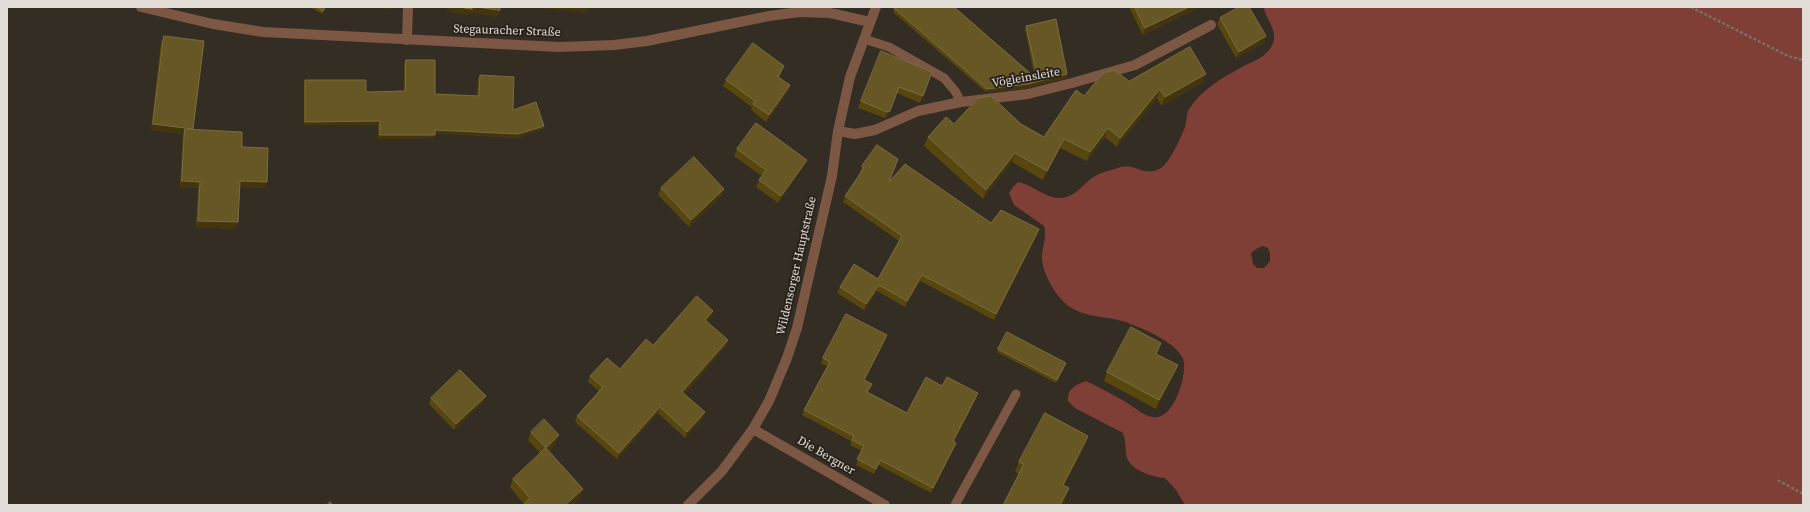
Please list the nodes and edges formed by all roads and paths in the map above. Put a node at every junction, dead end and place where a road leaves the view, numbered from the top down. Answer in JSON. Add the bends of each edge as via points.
{"nodes":[{"id":1,"x":141,"y":7,"type":"edge"},
{"id":2,"x":408,"y":7,"type":"edge"},
{"id":3,"x":876,"y":7,"type":"edge"},
{"id":4,"x":1691,"y":7,"type":"edge"},
{"id":5,"x":768,"y":11,"type":"edge"},
{"id":6,"x":870,"y":22,"type":"junction"},
{"id":7,"x":1211,"y":25,"type":"dead end"},
{"id":8,"x":864,"y":39,"type":"junction"},
{"id":9,"x":407,"y":40,"type":"junction"},
{"id":10,"x":1803,"y":60,"type":"edge"},
{"id":11,"x":960,"y":102,"type":"junction"},
{"id":12,"x":838,"y":131,"type":"junction"},
{"id":13,"x":1016,"y":394,"type":"dead end"},
{"id":14,"x":753,"y":429,"type":"junction"},
{"id":15,"x":1778,"y":480,"type":"dead end"},
{"id":16,"x":1803,"y":494,"type":"edge"},
{"id":17,"x":688,"y":505,"type":"edge"},
{"id":18,"x":885,"y":505,"type":"edge"},
{"id":19,"x":955,"y":505,"type":"edge"}],
"edges":[{"from":1,"to":9,"type":"street","name":"Stegauracher Straße","via":[[213,24],[263,32]]},
{"from":2,"to":9,"type":"street"},
{"from":3,"to":6,"type":"street","name":"Wildensorger Hauptstraße"},
{"from":4,"to":10,"type":"path","via":[[1788,56]]},
{"from":5,"to":6,"type":"street","name":"Stegauracher Straße","via":[[830,13]]},
{"from":5,"to":9,"type":"street","name":"Stegauracher Straße","via":[[647,41],[614,45],[559,47]]},
{"from":6,"to":8,"type":"street","name":"Wildensorger Hauptstraße"},
{"from":7,"to":11,"type":"street","name":"Vögleinsleite","via":[[1135,64],[1028,94]]},
{"from":8,"to":11,"type":"lane","via":[[889,47],[944,78]]},
{"from":8,"to":12,"type":"street","name":"Wildensorger Hauptstraße","via":[[850,77]]},
{"from":11,"to":12,"type":"street","name":"Vögleinsleite","via":[[918,111],[875,130],[855,134]]},
{"from":12,"to":14,"type":"street","name":"Wildensorger Hauptstraße","via":[[832,176],[797,328],[769,401]]},
{"from":13,"to":19,"type":"lane"},
{"from":14,"to":17,"type":"street","name":"Wildensorger Hauptstraße","via":[[722,471]]},
{"from":14,"to":18,"type":"street","name":"Die Bergner"},
{"from":15,"to":16,"type":"path"}]}
